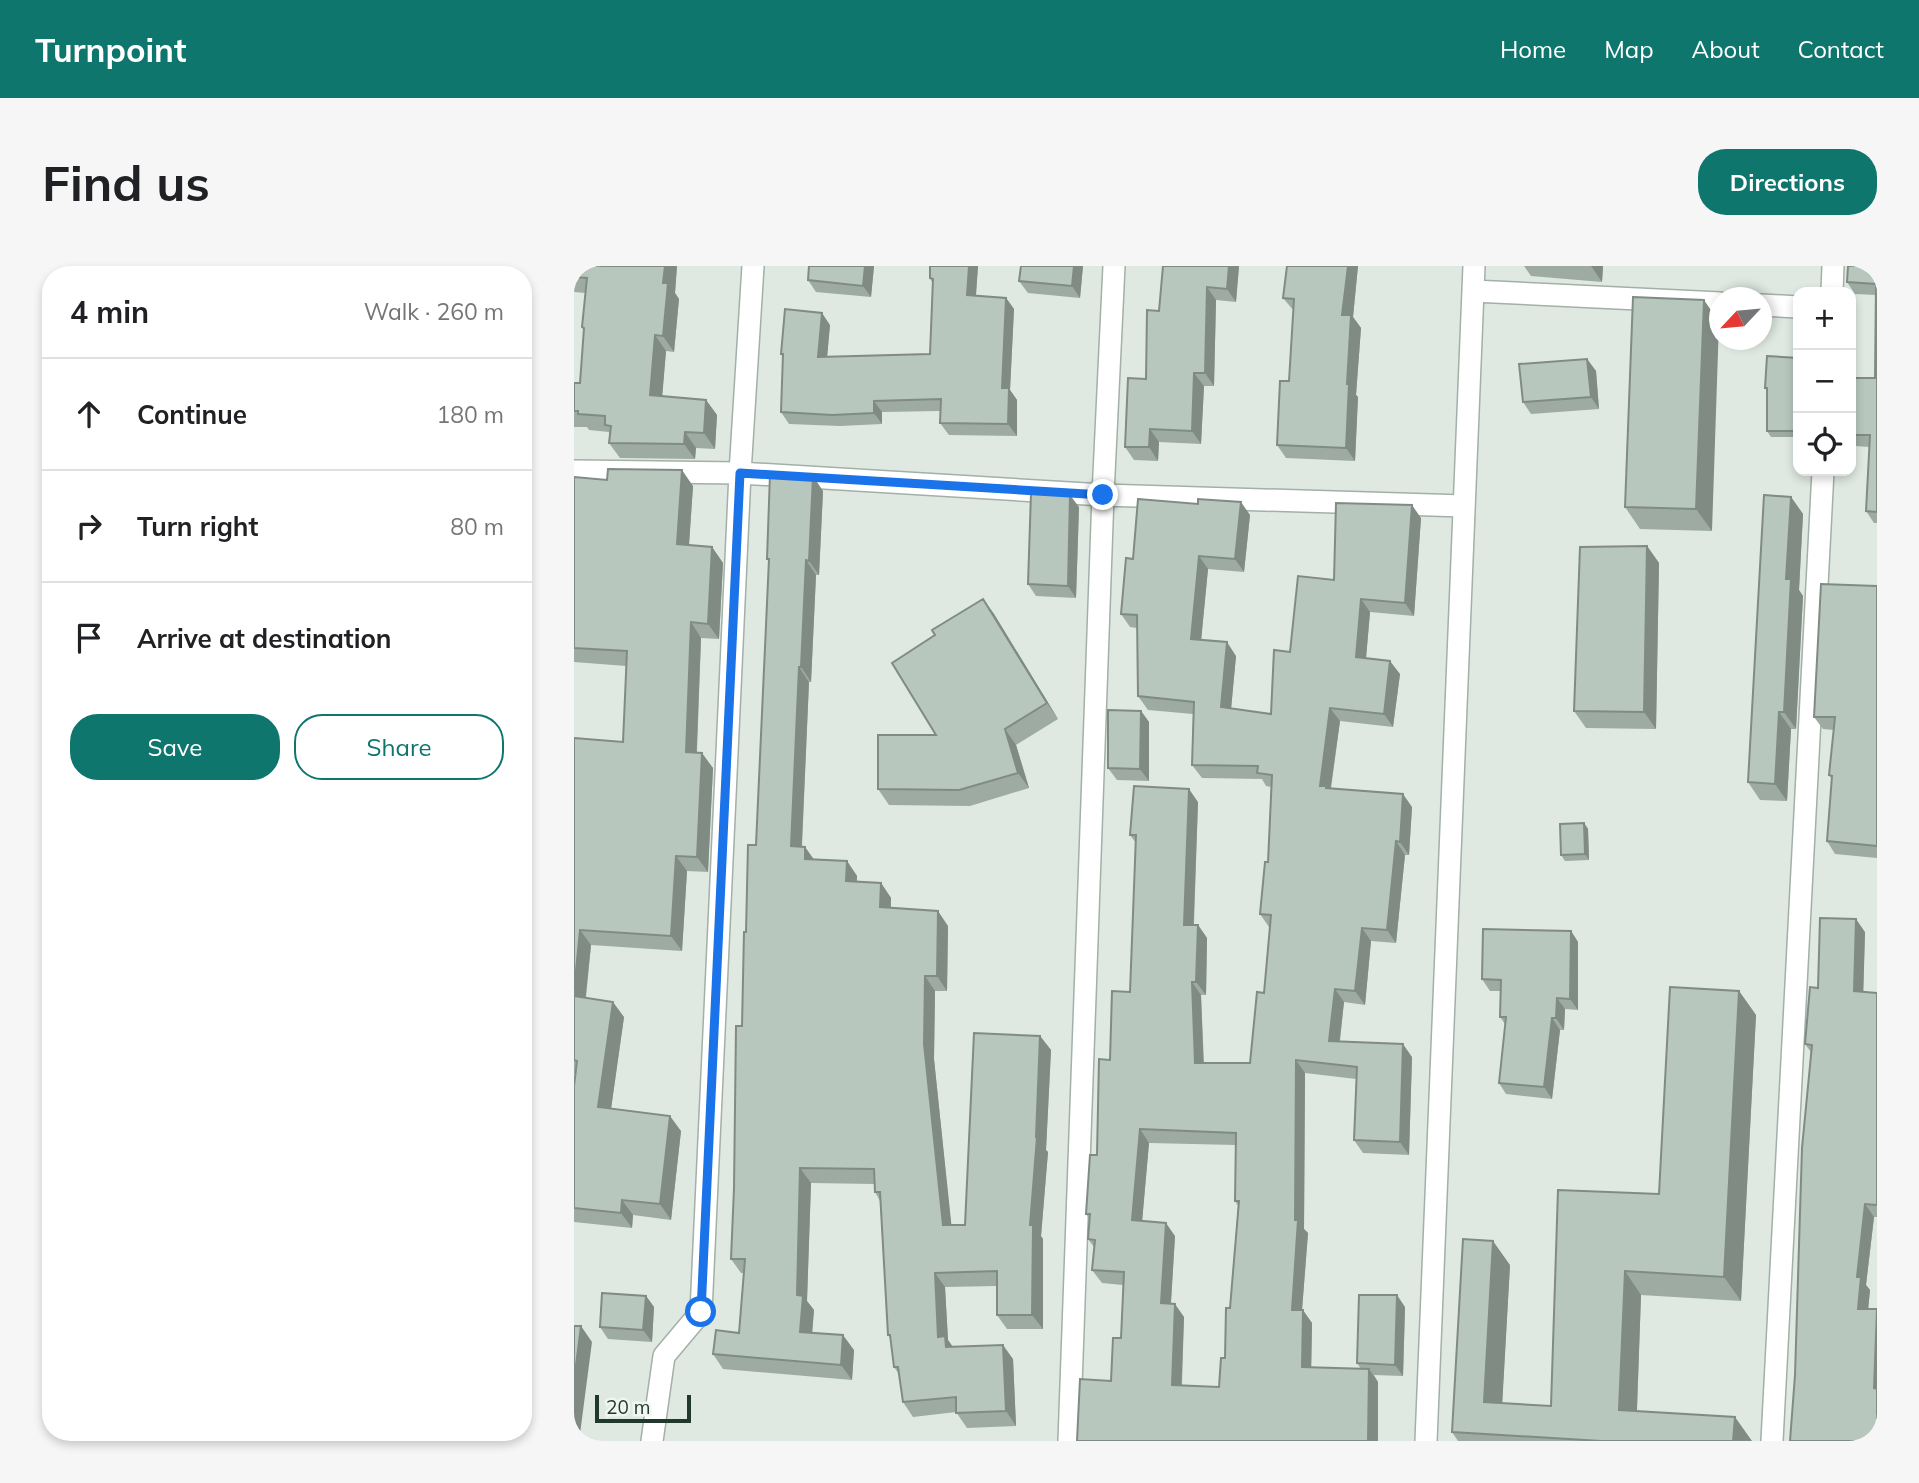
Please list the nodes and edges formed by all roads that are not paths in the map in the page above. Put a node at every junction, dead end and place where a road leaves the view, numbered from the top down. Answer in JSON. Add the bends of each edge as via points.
{"nodes":[{"id":1,"x":753,"y":266,"type":"edge"},
{"id":2,"x":1114,"y":266,"type":"edge"},
{"id":3,"x":1474,"y":266,"type":"edge"},
{"id":4,"x":1833,"y":266,"type":"edge"},
{"id":5,"x":1832,"y":287,"type":"edge"},
{"id":6,"x":1473,"y":291,"type":"junction"},
{"id":7,"x":1709,"y":302,"type":"edge"},
{"id":8,"x":1772,"y":306,"type":"edge"},
{"id":9,"x":1793,"y":307,"type":"edge"},
{"id":10,"x":574,"y":471,"type":"edge"},
{"id":11,"x":740,"y":473,"type":"junction"},
{"id":12,"x":1823,"y":476,"type":"edge"},
{"id":13,"x":1103,"y":495,"type":"junction"},
{"id":14,"x":1464,"y":506,"type":"junction"},
{"id":15,"x":652,"y":1441,"type":"edge"},
{"id":16,"x":1069,"y":1441,"type":"edge"},
{"id":17,"x":1426,"y":1441,"type":"edge"},
{"id":18,"x":1772,"y":1441,"type":"edge"}],
"edges":[{"from":1,"to":11,"type":"street"},
{"from":2,"to":13,"type":"street"},
{"from":3,"to":6,"type":"street"},
{"from":4,"to":5,"type":"street"},
{"from":6,"to":7,"type":"street"},
{"from":6,"to":14,"type":"street"},
{"from":8,"to":9,"type":"street"},
{"from":10,"to":11,"type":"street"},
{"from":11,"to":13,"type":"street"},
{"from":11,"to":15,"type":"street","via":[[701,1312],[664,1356]]},
{"from":12,"to":18,"type":"street"},
{"from":13,"to":14,"type":"street"},
{"from":13,"to":16,"type":"street"},
{"from":14,"to":17,"type":"street"}]}
